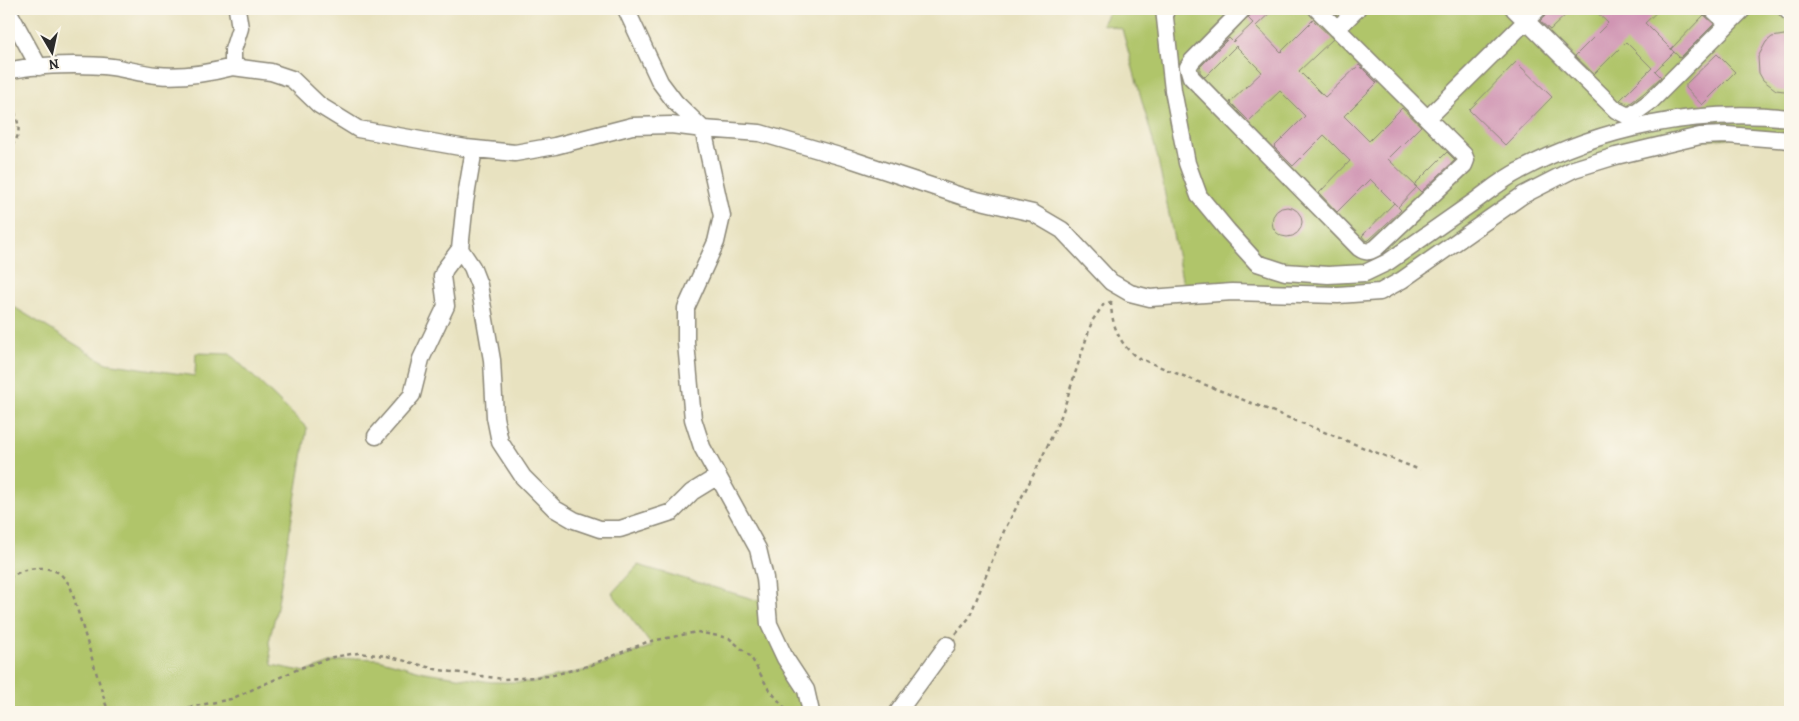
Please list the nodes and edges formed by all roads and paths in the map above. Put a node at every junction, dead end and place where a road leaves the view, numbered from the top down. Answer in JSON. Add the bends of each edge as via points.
{"nodes":[{"id":1,"x":237,"y":9,"type":"edge"},
{"id":2,"x":626,"y":9,"type":"edge"},
{"id":3,"x":1164,"y":9,"type":"edge"},
{"id":4,"x":1243,"y":9,"type":"edge"},
{"id":5,"x":1317,"y":9,"type":"edge"},
{"id":6,"x":1357,"y":9,"type":"edge"},
{"id":7,"x":1514,"y":9,"type":"edge"},
{"id":8,"x":1538,"y":9,"type":"edge"},
{"id":9,"x":1712,"y":9,"type":"edge"},
{"id":10,"x":1743,"y":9,"type":"edge"},
{"id":11,"x":1786,"y":9,"type":"edge"},
{"id":12,"x":9,"y":12,"type":"edge"},
{"id":13,"x":1790,"y":13,"type":"edge"},
{"id":14,"x":1526,"y":21,"type":"junction"},
{"id":15,"x":1728,"y":24,"type":"junction"},
{"id":16,"x":1337,"y":29,"type":"junction"},
{"id":17,"x":39,"y":67,"type":"junction"},
{"id":18,"x":233,"y":67,"type":"junction"},
{"id":19,"x":9,"y":71,"type":"edge"},
{"id":20,"x":9,"y":96,"type":"edge"},
{"id":21,"x":1428,"y":118,"type":"junction"},
{"id":22,"x":1790,"y":118,"type":"edge"},
{"id":23,"x":703,"y":129,"type":"junction"},
{"id":24,"x":1790,"y":140,"type":"edge"},
{"id":25,"x":9,"y":148,"type":"edge"},
{"id":26,"x":474,"y":149,"type":"junction"},
{"id":27,"x":460,"y":249,"type":"junction"},
{"id":28,"x":1118,"y":286,"type":"junction"},
{"id":29,"x":1111,"y":302,"type":"junction"},
{"id":30,"x":376,"y":436,"type":"dead end"},
{"id":31,"x":1420,"y":470,"type":"dead end"},
{"id":32,"x":718,"y":476,"type":"junction"},
{"id":33,"x":9,"y":578,"type":"edge"},
{"id":34,"x":947,"y":645,"type":"joint"},
{"id":35,"x":115,"y":712,"type":"edge"},
{"id":36,"x":165,"y":712,"type":"edge"},
{"id":37,"x":788,"y":712,"type":"edge"},
{"id":38,"x":811,"y":712,"type":"edge"},
{"id":39,"x":898,"y":712,"type":"edge"}],
"edges":[{"from":1,"to":18,"type":"street","via":[[240,28],[233,50]]},
{"from":2,"to":23,"type":"street","via":[[660,82]]},
{"from":3,"to":22,"type":"street","via":[[1173,90],[1187,163],[1199,196],[1257,263],[1285,272],[1365,273],[1388,262],[1518,171],[1588,140],[1660,122],[1715,115],[1757,114]]},
{"from":4,"to":21,"type":"street","via":[[1192,61],[1188,67],[1190,77],[1364,252],[1376,248],[1464,165],[1464,155]]},
{"from":5,"to":16,"type":"street"},
{"from":6,"to":16,"type":"street"},
{"from":7,"to":14,"type":"street"},
{"from":8,"to":14,"type":"street"},
{"from":9,"to":15,"type":"street"},
{"from":10,"to":15,"type":"street"},
{"from":11,"to":13,"type":"street"},
{"from":12,"to":17,"type":"street"},
{"from":14,"to":15,"type":"street","via":[[1616,110],[1626,115],[1633,114],[1651,101]]},
{"from":14,"to":21,"type":"street"},
{"from":16,"to":21,"type":"street"},
{"from":17,"to":18,"type":"street","via":[[112,67],[158,75],[200,75]]},
{"from":17,"to":19,"type":"street"},
{"from":18,"to":26,"type":"street","via":[[271,72],[292,79],[319,105],[358,129]]},
{"from":20,"to":25,"type":"path","via":[[20,128],[17,141]]},
{"from":23,"to":26,"type":"street","via":[[671,125],[632,126],[515,153]]},
{"from":23,"to":28,"type":"street","via":[[760,134],[853,160],[964,197],[1033,213],[1062,230]]},
{"from":23,"to":32,"type":"street","via":[[722,216],[716,242],[686,308],[686,342],[693,419],[702,447]]},
{"from":24,"to":28,"type":"street","via":[[1700,136],[1574,169],[1523,194],[1402,280],[1380,292],[1338,295],[1232,292],[1150,298]]},
{"from":26,"to":27,"type":"street","via":[[464,202]]},
{"from":27,"to":30,"type":"street","via":[[442,276],[446,306],[421,359],[412,394]]},
{"from":27,"to":32,"type":"street","via":[[479,285],[492,360],[495,417],[500,442],[523,477],[555,509],[600,529],[620,529],[672,512],[692,492]]},
{"from":28,"to":29,"type":"path"},
{"from":29,"to":31,"type":"path","via":[[1116,330],[1128,352],[1138,358]]},
{"from":29,"to":34,"type":"path","via":[[1104,304],[1092,321],[1062,414],[1004,531],[969,618]]},
{"from":32,"to":38,"type":"street","via":[[758,549],[770,624],[785,658],[806,690]]},
{"from":33,"to":35,"type":"path","via":[[37,567],[59,573],[70,585],[106,705]]},
{"from":34,"to":39,"type":"street"},
{"from":36,"to":37,"type":"path","via":[[231,698],[333,657],[358,653],[386,656],[440,670],[503,679],[522,678],[550,676],[591,665],[647,642],[697,632],[729,638],[751,657],[768,688]]}]}
